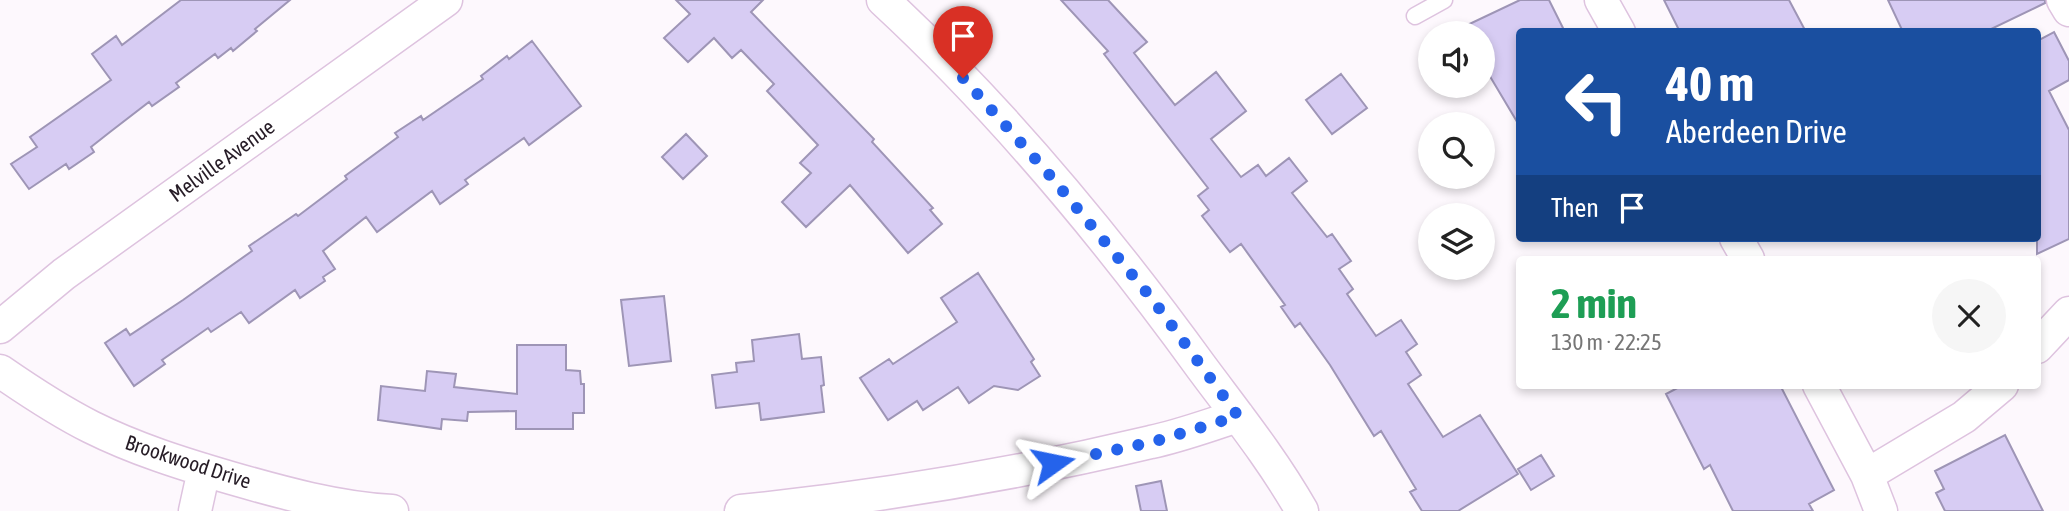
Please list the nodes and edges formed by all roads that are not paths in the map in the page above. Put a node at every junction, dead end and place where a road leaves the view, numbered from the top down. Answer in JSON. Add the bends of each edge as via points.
{"nodes":[{"id":1,"x":446,"y":0,"type":"edge"},
{"id":2,"x":883,"y":0,"type":"edge"},
{"id":3,"x":1444,"y":0,"type":"edge"},
{"id":4,"x":1601,"y":0,"type":"edge"},
{"id":5,"x":2063,"y":0,"type":"edge"},
{"id":6,"x":2069,"y":10,"type":"edge"},
{"id":7,"x":1415,"y":16,"type":"dead end"},
{"id":8,"x":1617,"y":28,"type":"edge"},
{"id":9,"x":2069,"y":313,"type":"edge"},
{"id":10,"x":0,"y":327,"type":"edge"},
{"id":11,"x":0,"y":336,"type":"edge"},
{"id":12,"x":2041,"y":343,"type":"edge"},
{"id":13,"x":0,"y":370,"type":"edge"},
{"id":14,"x":1821,"y":389,"type":"edge"},
{"id":15,"x":1997,"y":389,"type":"edge"},
{"id":16,"x":1238,"y":416,"type":"junction"},
{"id":17,"x":204,"y":470,"type":"junction"},
{"id":18,"x":1867,"y":475,"type":"junction"},
{"id":19,"x":195,"y":511,"type":"edge"},
{"id":20,"x":392,"y":511,"type":"edge"},
{"id":21,"x":741,"y":511,"type":"edge"},
{"id":22,"x":1302,"y":511,"type":"edge"},
{"id":23,"x":1881,"y":511,"type":"edge"}],
"edges":[{"from":1,"to":10,"type":"street","name":"Melville Avenue","via":[[64,275]]},
{"from":2,"to":16,"type":"street","via":[[940,52],[1047,172],[1153,300]]},
{"from":3,"to":7,"type":"lane"},
{"from":4,"to":8,"type":"street"},
{"from":5,"to":6,"type":"street"},
{"from":9,"to":12,"type":"street"},
{"from":11,"to":13,"type":"street","via":[[6,349]]},
{"from":13,"to":17,"type":"street","name":"Brookwood Drive","via":[[90,427]]},
{"from":14,"to":18,"type":"street"},
{"from":15,"to":18,"type":"street","via":[[1964,417]]},
{"from":16,"to":21,"type":"street","via":[[1153,442],[1028,468]]},
{"from":16,"to":22,"type":"street"},
{"from":17,"to":19,"type":"street"},
{"from":17,"to":20,"type":"street","name":"Brookwood Drive","via":[[294,495]]},
{"from":18,"to":23,"type":"street"}]}
